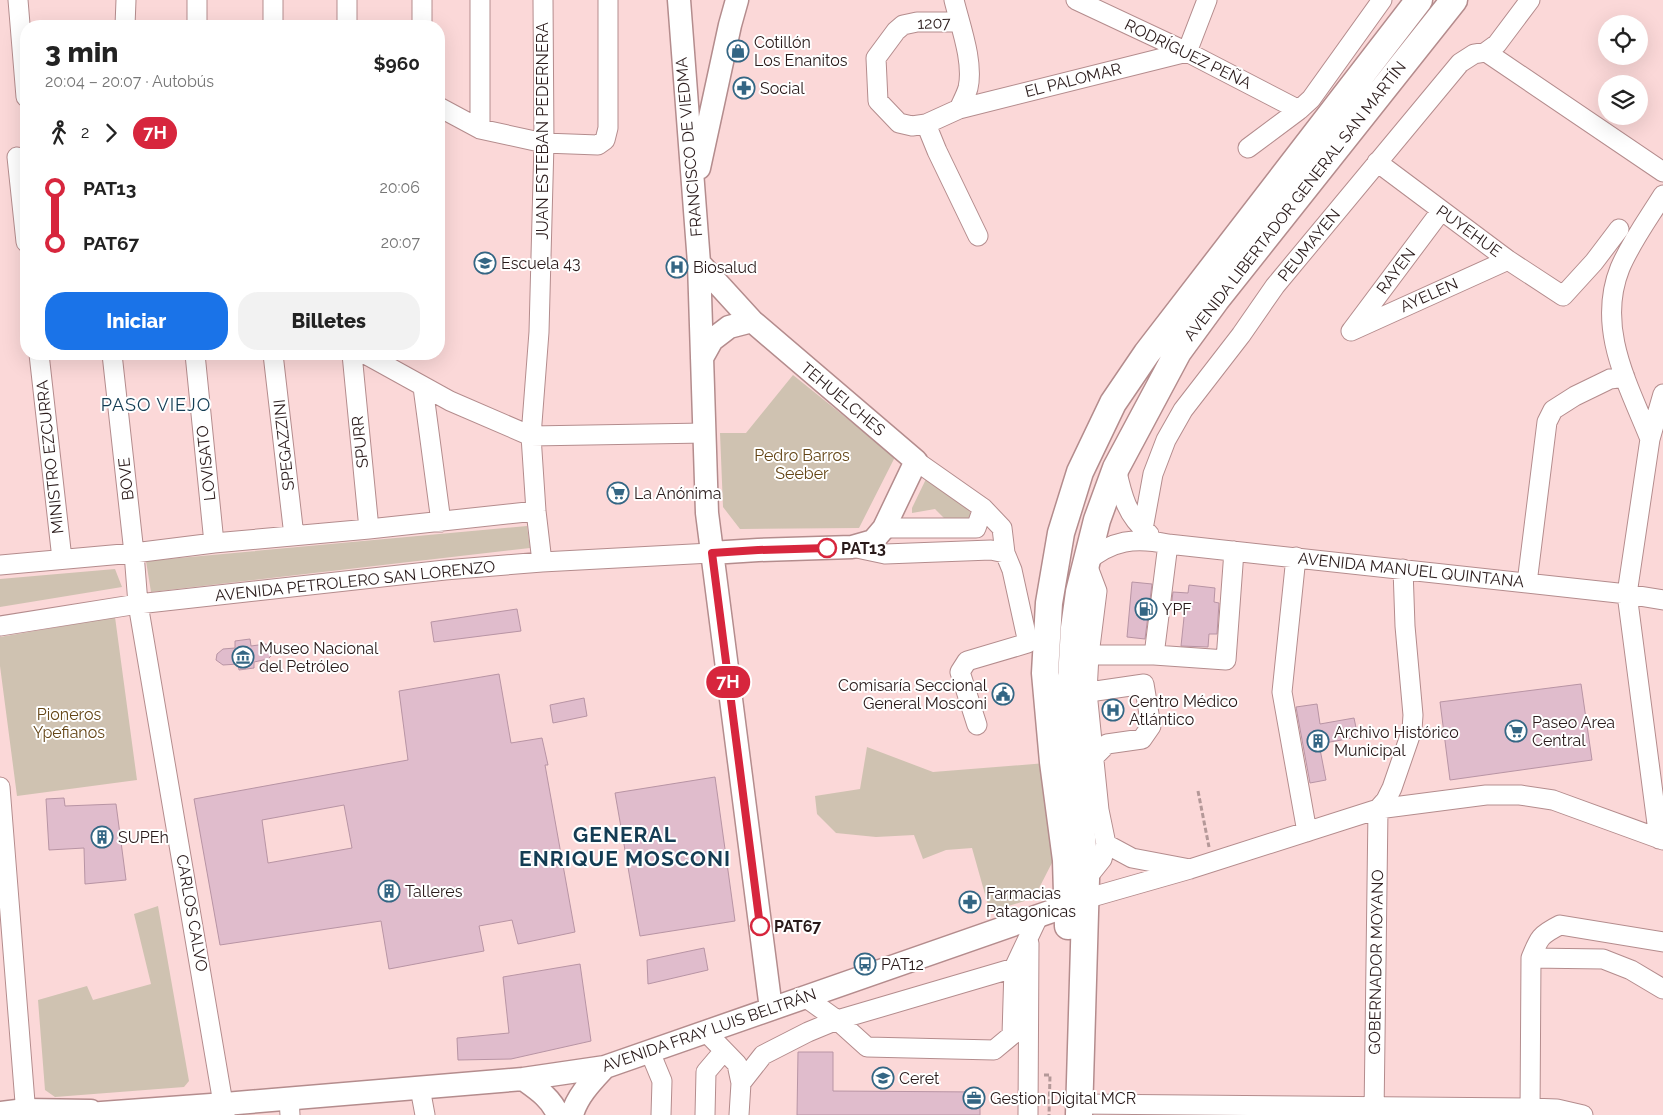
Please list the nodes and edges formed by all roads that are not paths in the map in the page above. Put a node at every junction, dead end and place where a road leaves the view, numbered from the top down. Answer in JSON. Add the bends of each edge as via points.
{"nodes":[{"id":1,"x":18,"y":0,"type":"edge"},
{"id":2,"x":126,"y":0,"type":"edge"},
{"id":3,"x":197,"y":0,"type":"edge"},
{"id":4,"x":273,"y":0,"type":"edge"},
{"id":5,"x":347,"y":0,"type":"edge"},
{"id":6,"x":422,"y":0,"type":"edge"},
{"id":7,"x":480,"y":0,"type":"edge"},
{"id":8,"x":543,"y":0,"type":"edge"},
{"id":9,"x":608,"y":0,"type":"edge"},
{"id":10,"x":679,"y":0,"type":"edge"},
{"id":11,"x":737,"y":0,"type":"edge"},
{"id":12,"x":954,"y":0,"type":"edge"},
{"id":13,"x":1076,"y":0,"type":"edge"},
{"id":14,"x":1207,"y":0,"type":"edge"},
{"id":15,"x":1382,"y":0,"type":"edge"},
{"id":16,"x":1419,"y":0,"type":"edge"},
{"id":17,"x":1454,"y":0,"type":"edge"},
{"id":18,"x":1530,"y":0,"type":"edge"},
{"id":19,"x":126,"y":20,"type":"edge"},
{"id":20,"x":197,"y":20,"type":"edge"},
{"id":21,"x":273,"y":20,"type":"edge"},
{"id":22,"x":347,"y":20,"type":"edge"},
{"id":23,"x":422,"y":20,"type":"edge"},
{"id":24,"x":959,"y":22,"type":"junction"},
{"id":25,"x":20,"y":24,"type":"edge"},
{"id":26,"x":1187,"y":52,"type":"junction"},
{"id":27,"x":1486,"y":52,"type":"junction"},
{"id":28,"x":959,"y":109,"type":"junction"},
{"id":29,"x":445,"y":110,"type":"edge"},
{"id":30,"x":1299,"y":110,"type":"junction"},
{"id":31,"x":926,"y":124,"type":"junction"},
{"id":32,"x":480,"y":130,"type":"junction"},
{"id":33,"x":544,"y":142,"type":"junction"},
{"id":34,"x":1248,"y":148,"type":"dead end"},
{"id":35,"x":14,"y":157,"type":"edge"},
{"id":36,"x":1377,"y":162,"type":"junction"},
{"id":37,"x":1663,"y":172,"type":"edge"},
{"id":38,"x":694,"y":191,"type":"junction"},
{"id":39,"x":1663,"y":195,"type":"edge"},
{"id":40,"x":20,"y":200,"type":"edge"},
{"id":41,"x":1441,"y":211,"type":"junction"},
{"id":42,"x":1619,"y":229,"type":"dead end"},
{"id":43,"x":978,"y":236,"type":"dead end"},
{"id":44,"x":1508,"y":260,"type":"junction"},
{"id":45,"x":698,"y":263,"type":"junction"},
{"id":46,"x":752,"y":322,"type":"junction"},
{"id":47,"x":1351,"y":331,"type":"joint"},
{"id":48,"x":702,"y":358,"type":"junction"},
{"id":49,"x":40,"y":360,"type":"edge"},
{"id":50,"x":113,"y":360,"type":"edge"},
{"id":51,"x":196,"y":360,"type":"edge"},
{"id":52,"x":275,"y":360,"type":"edge"},
{"id":53,"x":353,"y":360,"type":"edge"},
{"id":54,"x":376,"y":360,"type":"edge"},
{"id":55,"x":1625,"y":376,"type":"junction"},
{"id":56,"x":423,"y":387,"type":"junction"},
{"id":57,"x":1663,"y":394,"type":"edge"},
{"id":58,"x":705,"y":433,"type":"junction"},
{"id":59,"x":531,"y":436,"type":"junction"},
{"id":60,"x":1654,"y":452,"type":"edge"},
{"id":61,"x":916,"y":461,"type":"junction"},
{"id":62,"x":1116,"y":468,"type":"junction"},
{"id":63,"x":983,"y":508,"type":"junction"},
{"id":64,"x":536,"y":512,"type":"junction"},
{"id":65,"x":708,"y":513,"type":"junction"},
{"id":66,"x":441,"y":522,"type":"junction"},
{"id":67,"x":884,"y":528,"type":"junction"},
{"id":68,"x":1143,"y":529,"type":"junction"},
{"id":69,"x":369,"y":530,"type":"junction"},
{"id":70,"x":294,"y":536,"type":"junction"},
{"id":71,"x":214,"y":543,"type":"junction"},
{"id":72,"x":1164,"y":543,"type":"junction"},
{"id":73,"x":852,"y":547,"type":"junction"},
{"id":74,"x":758,"y":550,"type":"junction"},
{"id":75,"x":1234,"y":551,"type":"junction"},
{"id":76,"x":134,"y":553,"type":"junction"},
{"id":77,"x":712,"y":553,"type":"junction"},
{"id":78,"x":1005,"y":553,"type":"junction"},
{"id":79,"x":1296,"y":557,"type":"junction"},
{"id":80,"x":62,"y":560,"type":"junction"},
{"id":81,"x":542,"y":562,"type":"junction"},
{"id":82,"x":1086,"y":562,"type":"junction"},
{"id":83,"x":0,"y":565,"type":"edge"},
{"id":84,"x":1403,"y":569,"type":"junction"},
{"id":85,"x":1527,"y":583,"type":"junction"},
{"id":86,"x":1627,"y":594,"type":"junction"},
{"id":87,"x":1663,"y":600,"type":"edge"},
{"id":88,"x":138,"y":604,"type":"junction"},
{"id":89,"x":0,"y":626,"type":"edge"},
{"id":90,"x":1028,"y":643,"type":"junction"},
{"id":91,"x":1154,"y":655,"type":"junction"},
{"id":92,"x":1089,"y":656,"type":"junction"},
{"id":93,"x":1079,"y":682,"type":"junction"},
{"id":94,"x":977,"y":725,"type":"dead end"},
{"id":95,"x":1094,"y":758,"type":"junction"},
{"id":96,"x":1053,"y":762,"type":"junction"},
{"id":97,"x":1395,"y":780,"type":"junction"},
{"id":98,"x":0,"y":787,"type":"edge"},
{"id":99,"x":1408,"y":806,"type":"junction"},
{"id":100,"x":1378,"y":809,"type":"junction"},
{"id":101,"x":1307,"y":832,"type":"junction"},
{"id":102,"x":1661,"y":839,"type":"edge"},
{"id":103,"x":1106,"y":844,"type":"junction"},
{"id":104,"x":1190,"y":869,"type":"junction"},
{"id":105,"x":1079,"y":895,"type":"junction"},
{"id":106,"x":1039,"y":915,"type":"junction"},
{"id":107,"x":1029,"y":939,"type":"junction"},
{"id":108,"x":1663,"y":942,"type":"edge"},
{"id":109,"x":1530,"y":958,"type":"junction"},
{"id":110,"x":1014,"y":968,"type":"junction"},
{"id":111,"x":1663,"y":989,"type":"edge"},
{"id":112,"x":805,"y":997,"type":"junction"},
{"id":113,"x":771,"y":1009,"type":"junction"},
{"id":114,"x":837,"y":1020,"type":"junction"},
{"id":115,"x":706,"y":1032,"type":"junction"},
{"id":116,"x":650,"y":1052,"type":"junction"},
{"id":117,"x":723,"y":1052,"type":"junction"},
{"id":118,"x":605,"y":1067,"type":"junction"},
{"id":119,"x":522,"y":1079,"type":"junction"},
{"id":120,"x":741,"y":1083,"type":"junction"},
{"id":121,"x":420,"y":1088,"type":"junction"},
{"id":122,"x":290,"y":1107,"type":"edge"},
{"id":123,"x":225,"y":1110,"type":"edge"},
{"id":124,"x":1073,"y":1111,"type":"edge"},
{"id":125,"x":1374,"y":1111,"type":"edge"},
{"id":126,"x":1530,"y":1111,"type":"edge"},
{"id":127,"x":0,"y":1113,"type":"edge"},
{"id":128,"x":25,"y":1113,"type":"edge"},
{"id":129,"x":109,"y":1113,"type":"junction"},
{"id":130,"x":143,"y":1113,"type":"edge"},
{"id":131,"x":74,"y":1115,"type":"edge"},
{"id":132,"x":424,"y":1115,"type":"edge"},
{"id":133,"x":558,"y":1115,"type":"edge"},
{"id":134,"x":572,"y":1115,"type":"edge"},
{"id":135,"x":661,"y":1115,"type":"edge"},
{"id":136,"x":705,"y":1115,"type":"edge"},
{"id":137,"x":739,"y":1115,"type":"edge"},
{"id":138,"x":1028,"y":1115,"type":"edge"},
{"id":139,"x":1583,"y":1115,"type":"edge"}],
"edges":[{"from":1,"to":25,"type":"street"},
{"from":2,"to":19,"type":"street"},
{"from":3,"to":20,"type":"street"},
{"from":4,"to":21,"type":"street"},
{"from":5,"to":22,"type":"street"},
{"from":6,"to":23,"type":"street"},
{"from":7,"to":32,"type":"street"},
{"from":8,"to":33,"type":"street","name":"JUAN ESTEBAN PEDERNERA"},
{"from":9,"to":33,"type":"street","via":[[608,128],[605,140],[598,145]]},
{"from":10,"to":38,"type":"main road","name":"FRANCISCO DE VIEDMA"},
{"from":11,"to":38,"type":"main road"},
{"from":12,"to":24,"type":"street","name":"1207"},
{"from":13,"to":26,"type":"street","name":"RODRÍGUEZ PEÑA"},
{"from":14,"to":26,"type":"street"},
{"from":15,"to":30,"type":"street","via":[[1311,99]]},
{"from":16,"to":96,"type":"highway","name":"AVENIDA LIBERTADOR GENERAL SAN MARTÍN","via":[[1147,352],[1113,403],[1098,434],[1080,472],[1062,533],[1049,603],[1045,674]]},
{"from":17,"to":62,"type":"highway","name":"AVENIDA LIBERTADOR GENERAL SAN MARTÍN","via":[[1178,352]]},
{"from":18,"to":27,"type":"street","name":"PEUMAYEN","via":[[1497,44]]},
{"from":24,"to":28,"type":"street","name":"1207","via":[[969,72],[969,87]]},
{"from":24,"to":31,"type":"street","name":"1207","via":[[903,25],[876,58],[878,101],[899,123],[912,126]]},
{"from":26,"to":28,"type":"street","name":"EL PALOMAR"},
{"from":26,"to":30,"type":"street","name":"RODRÍGUEZ PEÑA"},
{"from":27,"to":36,"type":"street","name":"PEUMAYEN","via":[[1474,54],[1460,63]]},
{"from":27,"to":37,"type":"street"},
{"from":28,"to":31,"type":"street","name":"1207"},
{"from":29,"to":32,"type":"street"},
{"from":30,"to":34,"type":"street"},
{"from":31,"to":43,"type":"street"},
{"from":32,"to":33,"type":"street"},
{"from":33,"to":59,"type":"street","name":"JUAN ESTEBAN PEDERNERA","via":[[539,332]]},
{"from":35,"to":40,"type":"street"},
{"from":36,"to":41,"type":"street","name":"PUYEHUE"},
{"from":36,"to":68,"type":"street","name":"PEUMAYEN","via":[[1275,286],[1183,410],[1166,440],[1153,474]]},
{"from":38,"to":45,"type":"main road","name":"FRANCISCO DE VIEDMA"},
{"from":39,"to":55,"type":"street","via":[[1620,268],[1613,293],[1611,317],[1616,356]]},
{"from":41,"to":44,"type":"street","name":"PUYEHUE"},
{"from":41,"to":47,"type":"street","name":"RAYEN"},
{"from":42,"to":44,"type":"street","name":"PUYEHUE","via":[[1563,296]]},
{"from":44,"to":47,"type":"street","name":"AYELEN"},
{"from":45,"to":46,"type":"main road","name":"TEHUELCHES"},
{"from":45,"to":48,"type":"main road","name":"FRANCISCO DE VIEDMA"},
{"from":46,"to":48,"type":"main road","via":[[729,328],[712,340]]},
{"from":46,"to":61,"type":"main road","name":"TEHUELCHES"},
{"from":48,"to":58,"type":"main road","name":"FRANCISCO DE VIEDMA"},
{"from":49,"to":80,"type":"street","name":"MINISTRO EZCURRA"},
{"from":50,"to":76,"type":"street","name":"BOVE"},
{"from":51,"to":71,"type":"street","name":"LOVISATO"},
{"from":52,"to":70,"type":"street","name":"SPEGAZZINI"},
{"from":53,"to":69,"type":"street","name":"SPURR"},
{"from":54,"to":56,"type":"street"},
{"from":55,"to":60,"type":"street"},
{"from":55,"to":85,"type":"street","via":[[1610,379],[1575,396],[1553,410],[1547,422]]},
{"from":56,"to":59,"type":"street"},
{"from":56,"to":66,"type":"street"},
{"from":57,"to":60,"type":"street"},
{"from":58,"to":59,"type":"street"},
{"from":58,"to":65,"type":"main road","name":"FRANCISCO DE VIEDMA"},
{"from":59,"to":64,"type":"street","name":"JUAN ESTEBAN PEDERNERA"},
{"from":60,"to":86,"type":"street"},
{"from":61,"to":63,"type":"street","name":"TEHUELCHES"},
{"from":61,"to":67,"type":"main road"},
{"from":62,"to":68,"type":"street","via":[[1126,508]]},
{"from":62,"to":82,"type":"highway","name":"AVENIDA LIBERTADOR GENERAL SAN MARTÍN"},
{"from":63,"to":67,"type":"street","via":[[976,528]]},
{"from":63,"to":78,"type":"street","name":"TEHUELCHES","via":[[1002,528]]},
{"from":64,"to":66,"type":"street"},
{"from":64,"to":81,"type":"street","name":"JUAN ESTEBAN PEDERNERA"},
{"from":65,"to":74,"type":"main road","via":[[720,530],[732,539]]},
{"from":65,"to":77,"type":"main road","name":"FRANCISCO DE VIEDMA"},
{"from":66,"to":69,"type":"street"},
{"from":67,"to":73,"type":"main road","via":[[873,541]]},
{"from":68,"to":72,"type":"street"},
{"from":69,"to":70,"type":"street"},
{"from":70,"to":71,"type":"street"},
{"from":71,"to":76,"type":"street"},
{"from":72,"to":75,"type":"street","name":"AVENIDA MANUEL QUINTANA"},
{"from":72,"to":82,"type":"street","name":"AVENIDA MANUEL QUINTANA","via":[[1146,540],[1114,544]]},
{"from":72,"to":91,"type":"street"},
{"from":73,"to":74,"type":"main road"},
{"from":73,"to":78,"type":"street","via":[[886,554],[991,550]]},
{"from":74,"to":77,"type":"main road"},
{"from":75,"to":79,"type":"street","name":"AVENIDA MANUEL QUINTANA"},
{"from":75,"to":91,"type":"street","via":[[1226,660]]},
{"from":76,"to":80,"type":"street"},
{"from":76,"to":88,"type":"street","name":"BOVE"},
{"from":77,"to":81,"type":"street","name":"AVENIDA PETROLERO SAN LORENZO"},
{"from":77,"to":113,"type":"main road","name":"FRANCISCO DE VIEDMA"},
{"from":78,"to":90,"type":"street","name":"TEHUELCHES","via":[[1012,570]]},
{"from":79,"to":84,"type":"street","name":"AVENIDA MANUEL QUINTANA"},
{"from":79,"to":101,"type":"street","via":[[1282,692]]},
{"from":80,"to":83,"type":"street"},
{"from":81,"to":88,"type":"street","name":"AVENIDA PETROLERO SAN LORENZO"},
{"from":82,"to":92,"type":"street","via":[[1097,591]]},
{"from":82,"to":93,"type":"highway","name":"AVENIDA LIBERTADOR GENERAL SAN MARTÍN","via":[[1074,628]]},
{"from":84,"to":85,"type":"street","name":"AVENIDA MANUEL QUINTANA"},
{"from":84,"to":97,"type":"street","via":[[1414,715],[1410,739]]},
{"from":85,"to":86,"type":"street","name":"AVENIDA MANUEL QUINTANA"},
{"from":86,"to":87,"type":"street","name":"AVENIDA MANUEL QUINTANA"},
{"from":86,"to":102,"type":"street"},
{"from":88,"to":89,"type":"street","name":"AVENIDA PETROLERO SAN LORENZO"},
{"from":88,"to":123,"type":"street","name":"CARLOS CALVO"},
{"from":90,"to":94,"type":"street","via":[[967,662],[960,672]]},
{"from":90,"to":96,"type":"highway"},
{"from":91,"to":92,"type":"street"},
{"from":92,"to":93,"type":"street"},
{"from":93,"to":95,"type":"street"},
{"from":93,"to":95,"type":"street","via":[[1096,692],[1144,684],[1151,726],[1142,739],[1107,744]]},
{"from":93,"to":105,"type":"highway","name":"AVENIDA LIBERTADOR GENERAL SAN MARTÍN","via":[[1071,721]]},
{"from":95,"to":103,"type":"street"},
{"from":96,"to":105,"type":"highway","name":"AVENIDA LIBERTADOR GENERAL SAN MARTÍN","via":[[1066,860]]},
{"from":97,"to":99,"type":"street"},
{"from":97,"to":100,"type":"street"},
{"from":98,"to":128,"type":"street"},
{"from":99,"to":100,"type":"street"},
{"from":99,"to":102,"type":"street","via":[[1486,795],[1528,796],[1553,800]]},
{"from":100,"to":101,"type":"street"},
{"from":100,"to":125,"type":"street","name":"GOBERNADOR MOYANO"},
{"from":101,"to":104,"type":"street"},
{"from":103,"to":104,"type":"street","via":[[1132,858]]},
{"from":103,"to":105,"type":"street","via":[[1102,859]]},
{"from":104,"to":105,"type":"street"},
{"from":105,"to":106,"type":"main road","name":"AVENIDA FRAY LUIS BELTRÁN"},
{"from":105,"to":124,"type":"highway","name":"AVENIDA LIBERTADOR GENERAL SAN MARTÍN"},
{"from":106,"to":107,"type":"street"},
{"from":106,"to":112,"type":"main road","name":"AVENIDA FRAY LUIS BELTRÁN"},
{"from":107,"to":110,"type":"street"},
{"from":107,"to":138,"type":"street"},
{"from":108,"to":109,"type":"street","via":[[1560,925],[1538,939]]},
{"from":109,"to":111,"type":"street","via":[[1603,960],[1631,970]]},
{"from":109,"to":126,"type":"street"},
{"from":110,"to":114,"type":"street"},
{"from":110,"to":114,"type":"street","via":[[1012,1035],[994,1050],[867,1047]]},
{"from":112,"to":113,"type":"main road","name":"AVENIDA FRAY LUIS BELTRÁN"},
{"from":112,"to":114,"type":"street"},
{"from":113,"to":115,"type":"main road","name":"AVENIDA FRAY LUIS BELTRÁN"},
{"from":114,"to":120,"type":"street","via":[[764,1055]]},
{"from":115,"to":116,"type":"main road","name":"AVENIDA FRAY LUIS BELTRÁN"},
{"from":115,"to":117,"type":"street"},
{"from":116,"to":118,"type":"main road","name":"AVENIDA FRAY LUIS BELTRÁN"},
{"from":116,"to":135,"type":"street","via":[[662,1081]]},
{"from":117,"to":120,"type":"street","via":[[737,1064]]},
{"from":117,"to":136,"type":"street","via":[[706,1072]]},
{"from":118,"to":119,"type":"main road","name":"AVENIDA FRAY LUIS BELTRÁN"},
{"from":118,"to":134,"type":"main road","via":[[585,1089]]},
{"from":119,"to":121,"type":"main road","name":"AVENIDA FRAY LUIS BELTRÁN"},
{"from":119,"to":133,"type":"main road","via":[[543,1092]]},
{"from":120,"to":137,"type":"street"},
{"from":121,"to":122,"type":"main road","name":"AVENIDA FRAY LUIS BELTRÁN"},
{"from":121,"to":132,"type":"street"},
{"from":122,"to":123,"type":"main road","name":"AVENIDA FRAY LUIS BELTRÁN"},
{"from":123,"to":130,"type":"main road","name":"AVENIDA FRAY LUIS BELTRÁN"},
{"from":124,"to":125,"type":"street"},
{"from":125,"to":126,"type":"street"},
{"from":126,"to":139,"type":"street","via":[[1557,1109]]},
{"from":127,"to":128,"type":"main road","name":"AVENIDA FRAY LUIS BELTRÁN"},
{"from":128,"to":129,"type":"main road","name":"AVENIDA FRAY LUIS BELTRÁN","via":[[77,1110]]},
{"from":129,"to":130,"type":"main road","name":"AVENIDA FRAY LUIS BELTRÁN"},
{"from":129,"to":131,"type":"main road","name":"AVENIDA FRAY LUIS BELTRÁN"}]}
